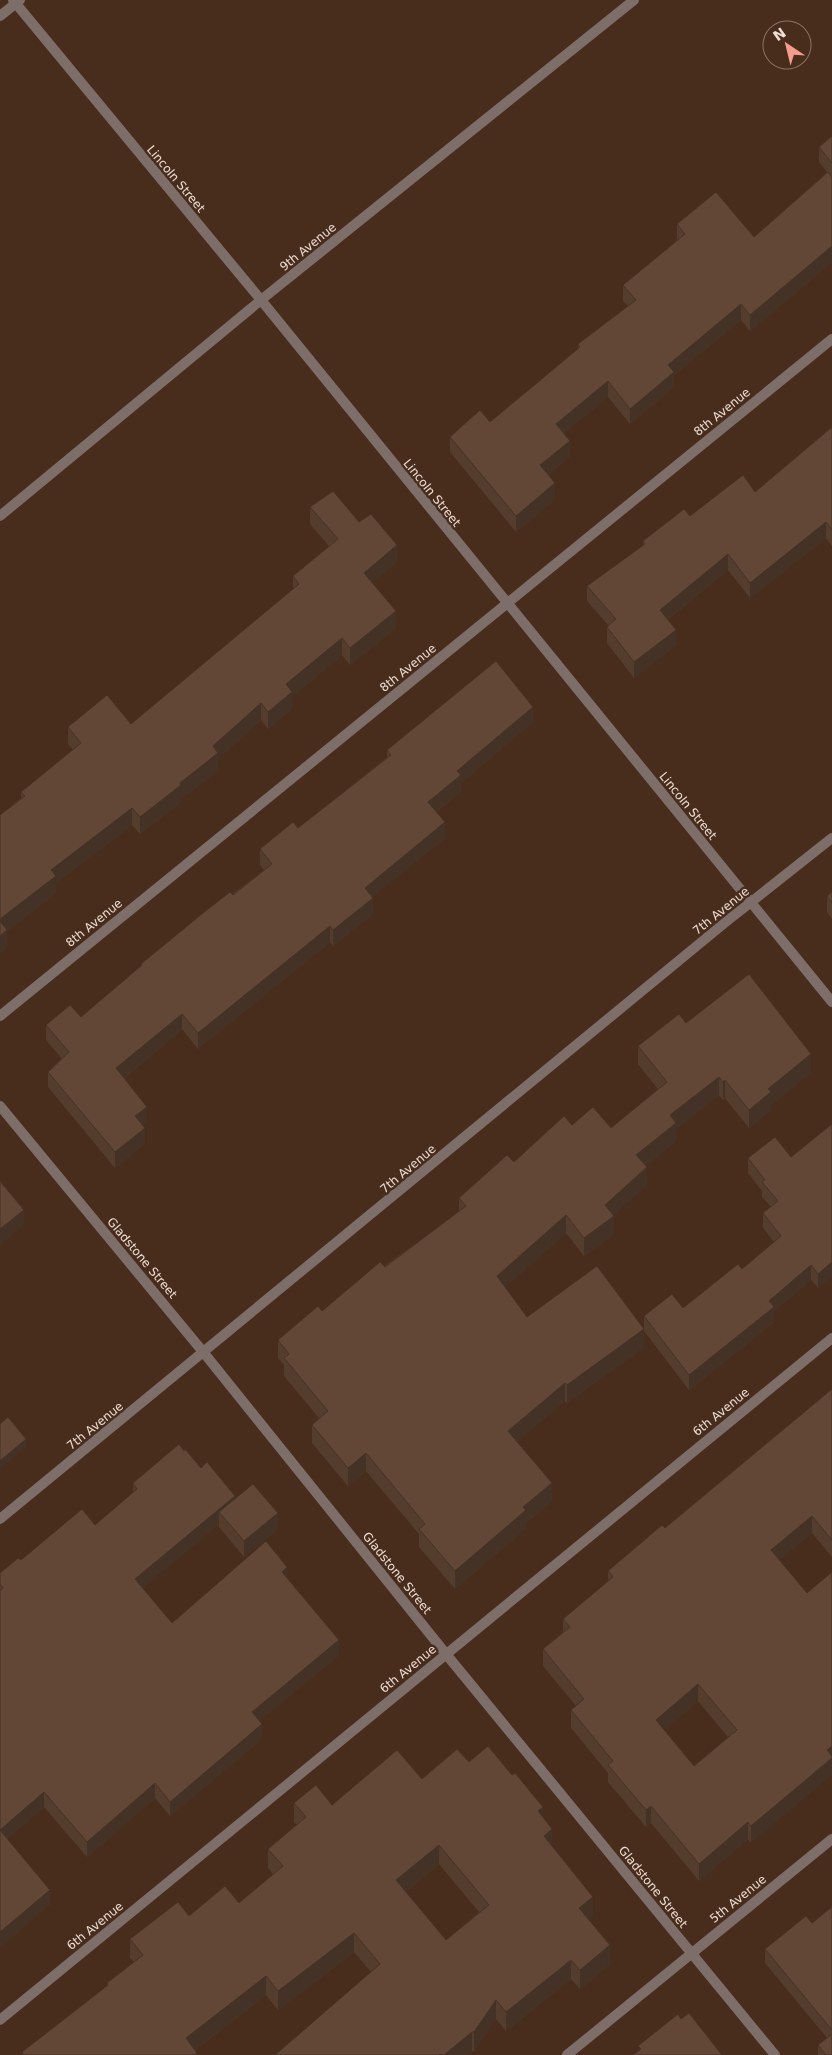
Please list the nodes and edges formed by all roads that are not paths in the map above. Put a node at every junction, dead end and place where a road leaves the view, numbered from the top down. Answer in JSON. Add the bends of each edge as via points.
{"nodes":[{"id":1,"x":634,"y":0,"type":"edge"},
{"id":2,"x":16,"y":1,"type":"edge"},
{"id":3,"x":0,"y":16,"type":"edge"},
{"id":4,"x":261,"y":300,"type":"junction"},
{"id":5,"x":832,"y":338,"type":"edge"},
{"id":6,"x":0,"y":516,"type":"edge"},
{"id":7,"x":506,"y":604,"type":"junction"},
{"id":8,"x":832,"y":838,"type":"edge"},
{"id":9,"x":751,"y":903,"type":"junction"},
{"id":10,"x":832,"y":1002,"type":"edge"},
{"id":11,"x":0,"y":1016,"type":"edge"},
{"id":12,"x":0,"y":1106,"type":"edge"},
{"id":13,"x":832,"y":1338,"type":"edge"},
{"id":14,"x":204,"y":1353,"type":"junction"},
{"id":15,"x":0,"y":1519,"type":"edge"},
{"id":16,"x":446,"y":1654,"type":"junction"},
{"id":17,"x":832,"y":1839,"type":"edge"},
{"id":18,"x":692,"y":1953,"type":"junction"},
{"id":19,"x":0,"y":2020,"type":"edge"},
{"id":20,"x":567,"y":2055,"type":"edge"},
{"id":21,"x":775,"y":2055,"type":"edge"}],
"edges":[{"from":1,"to":4,"type":"street","name":"9th Avenue"},
{"from":2,"to":3,"type":"street"},
{"from":2,"to":4,"type":"street","name":"Lincoln Street"},
{"from":4,"to":6,"type":"street","name":"9th Avenue"},
{"from":4,"to":7,"type":"street","name":"Lincoln Street"},
{"from":5,"to":7,"type":"street","name":"8th Avenue"},
{"from":7,"to":9,"type":"street","name":"Lincoln Street"},
{"from":7,"to":11,"type":"street","name":"8th Avenue"},
{"from":8,"to":9,"type":"street","name":"7th Avenue"},
{"from":9,"to":10,"type":"street","name":"Lincoln Street"},
{"from":9,"to":14,"type":"street","name":"7th Avenue"},
{"from":12,"to":14,"type":"street","name":"Gladstone Street"},
{"from":13,"to":16,"type":"street","name":"6th Avenue"},
{"from":14,"to":15,"type":"street","name":"7th Avenue"},
{"from":14,"to":16,"type":"street","name":"Gladstone Street"},
{"from":16,"to":18,"type":"street","name":"Gladstone Street"},
{"from":16,"to":19,"type":"street","name":"6th Avenue"},
{"from":17,"to":18,"type":"street","name":"5th Avenue"},
{"from":18,"to":20,"type":"street","name":"5th Avenue"},
{"from":18,"to":21,"type":"street","name":"Gladstone Street"}]}
